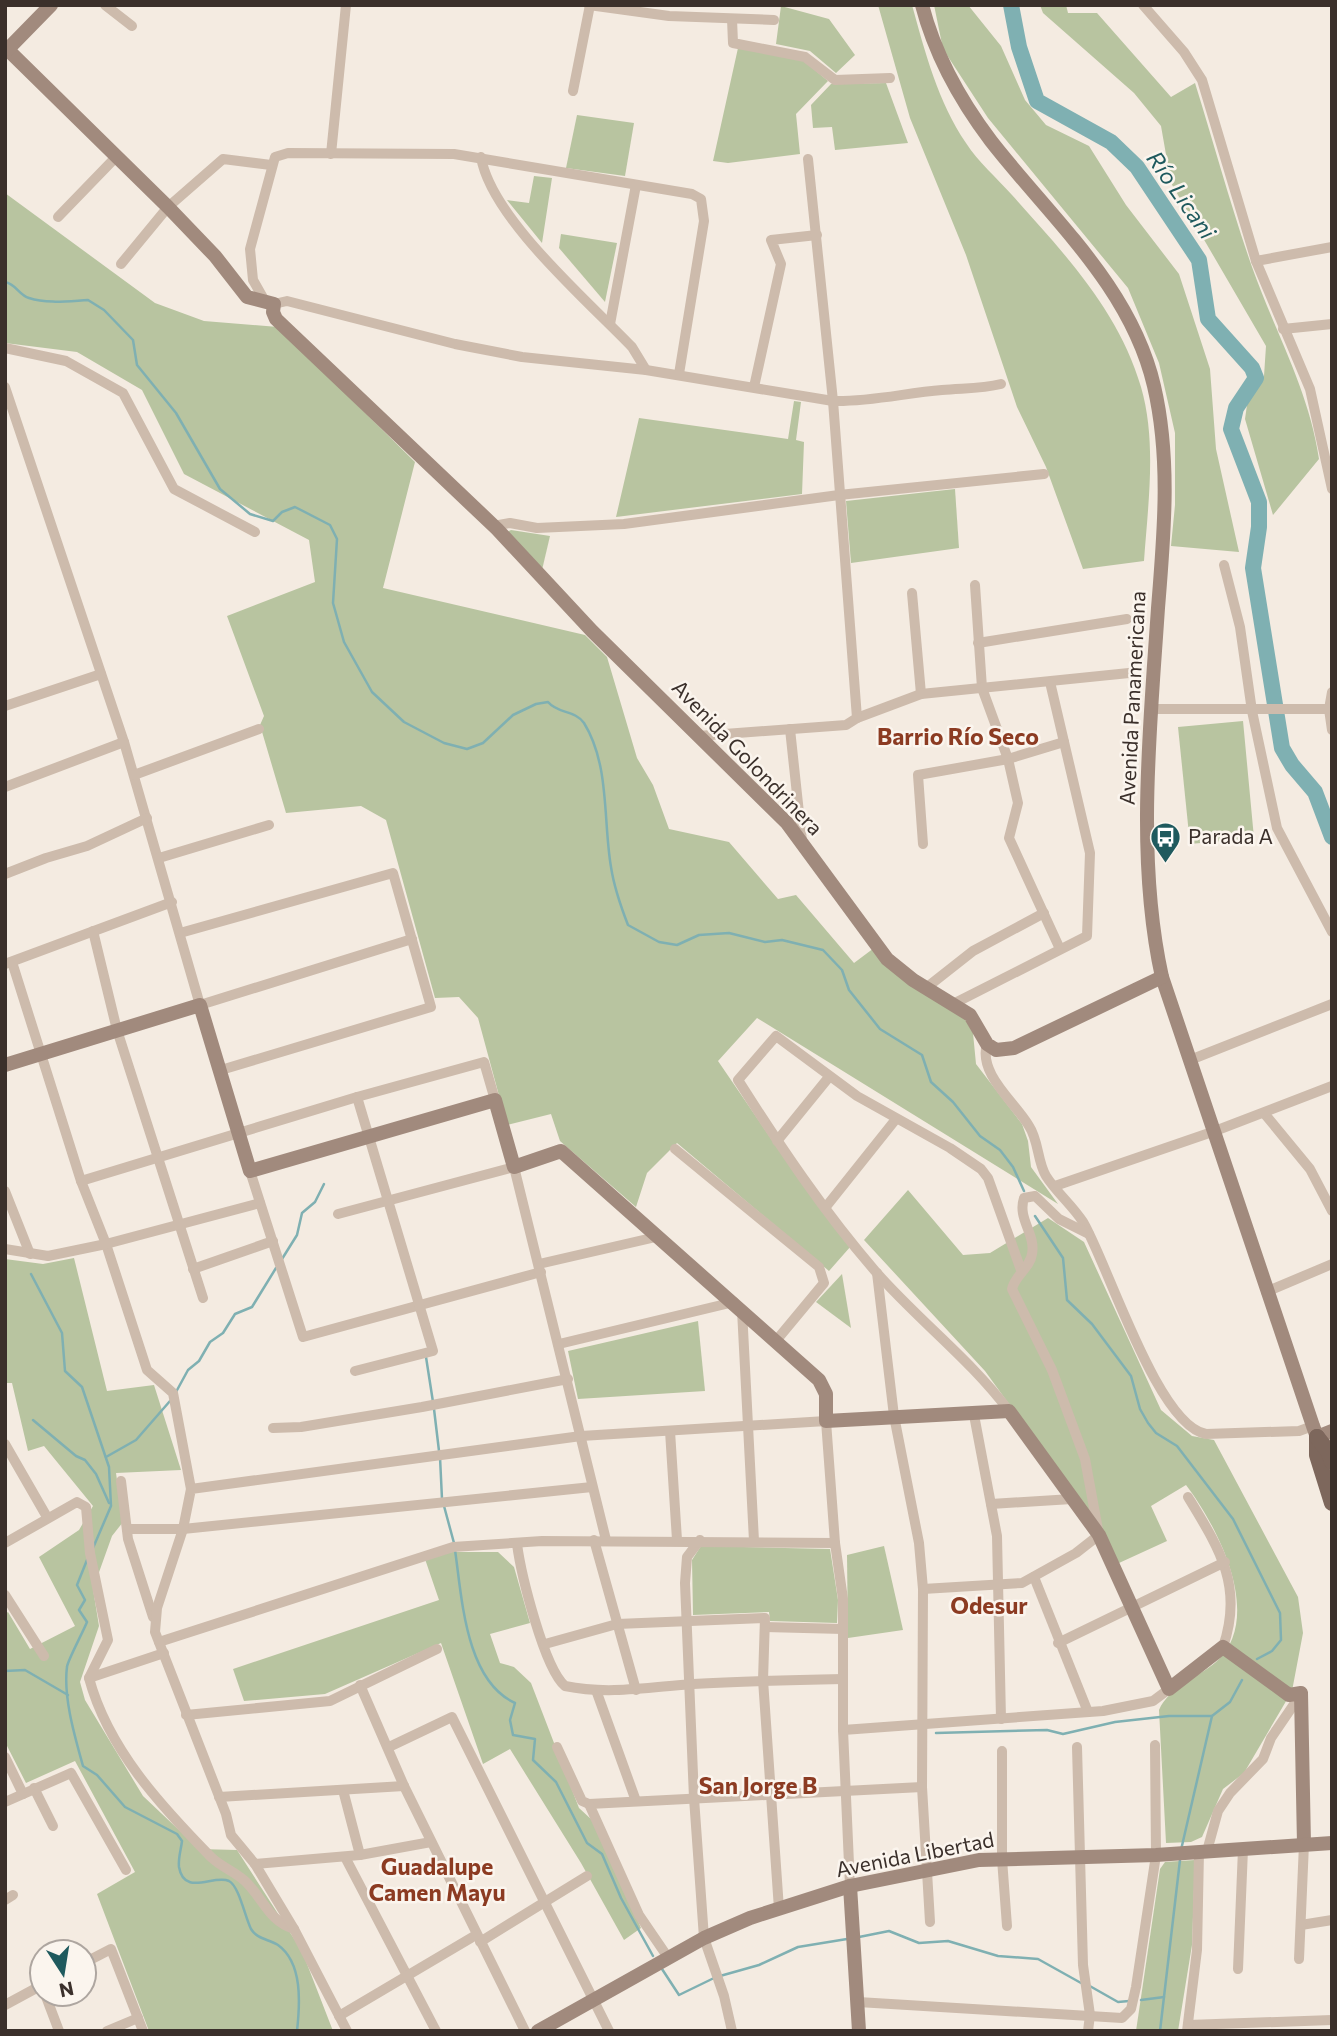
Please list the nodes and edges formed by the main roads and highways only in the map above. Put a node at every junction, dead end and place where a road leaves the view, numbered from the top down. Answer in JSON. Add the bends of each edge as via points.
{"nodes":[{"id":1,"x":1320,"y":1431,"type":"edge"},
{"id":2,"x":1332,"y":1462,"type":"edge"},
{"id":3,"x":1332,"y":1503,"type":"edge"}],
"edges":[{"from":1,"to":2,"type":"main road","name":"Avenida Panamericana"},
{"from":1,"to":3,"type":"main road","name":"Avenida Panamericana","via":[[1317,1455]]}]}
